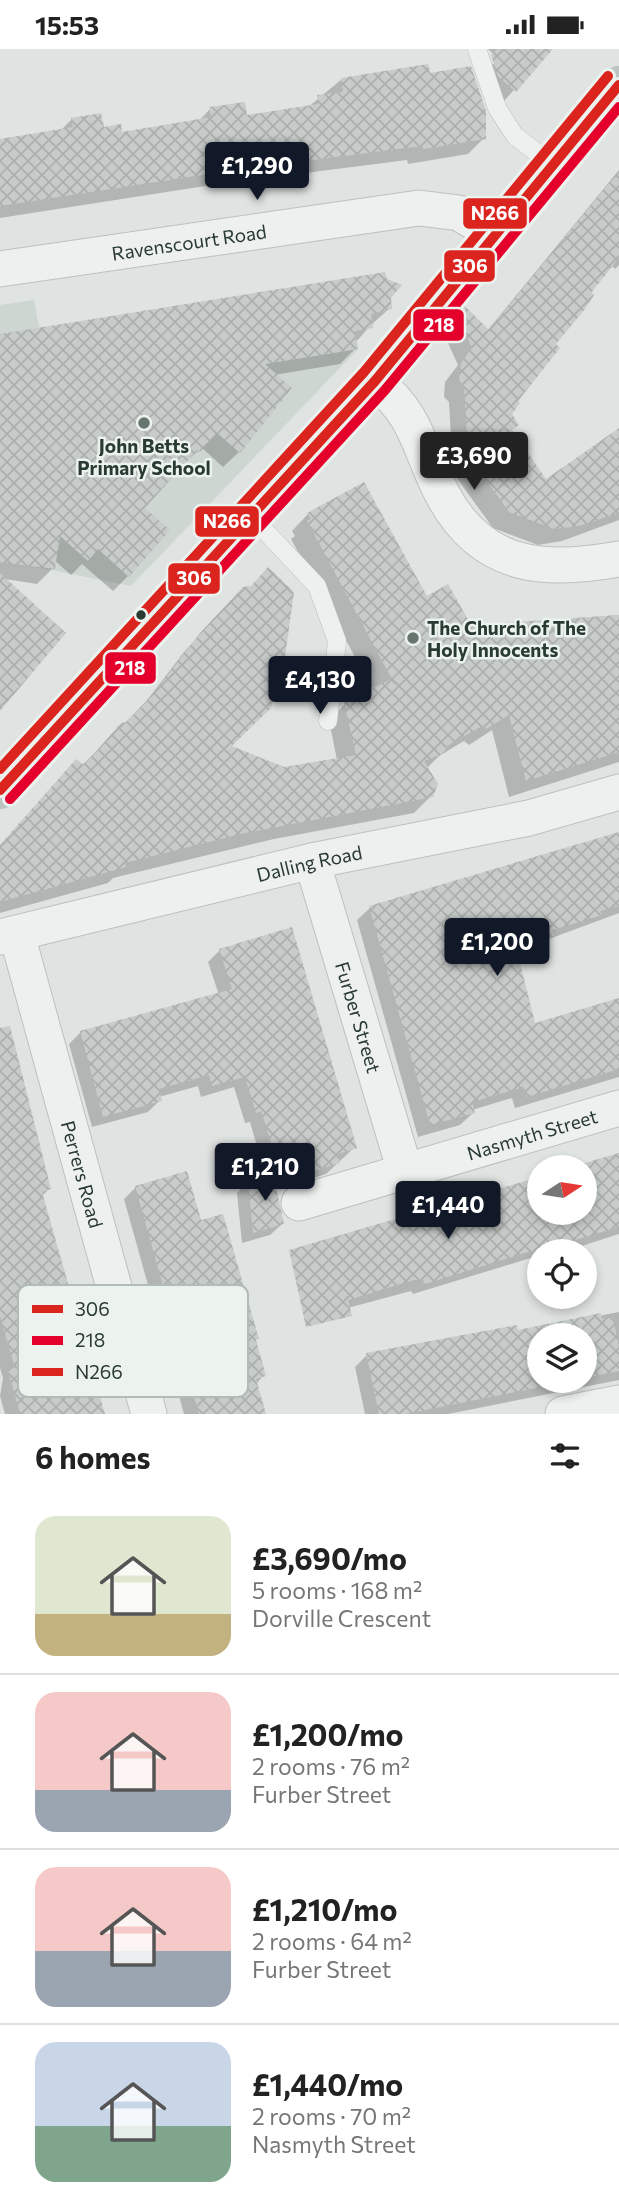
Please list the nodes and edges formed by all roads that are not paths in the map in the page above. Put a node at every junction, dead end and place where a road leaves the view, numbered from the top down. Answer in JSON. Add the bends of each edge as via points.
{"nodes":[{"id":1,"x":477,"y":49,"type":"edge"},
{"id":2,"x":616,"y":94,"type":"edge"},
{"id":3,"x":553,"y":165,"type":"junction"},
{"id":4,"x":496,"y":235,"type":"junction"},
{"id":5,"x":0,"y":269,"type":"edge"},
{"id":6,"x":375,"y":381,"type":"junction"},
{"id":7,"x":251,"y":516,"type":"junction"},
{"id":8,"x":619,"y":559,"type":"edge"},
{"id":9,"x":328,"y":722,"type":"dead end"},
{"id":10,"x":0,"y":790,"type":"edge"},
{"id":11,"x":619,"y":792,"type":"edge"},
{"id":12,"x":312,"y":861,"type":"junction"},
{"id":13,"x":9,"y":936,"type":"edge"},
{"id":14,"x":619,"y":1108,"type":"edge"},
{"id":15,"x":405,"y":1171,"type":"junction"},
{"id":16,"x":299,"y":1203,"type":"dead end"},
{"id":17,"x":111,"y":1285,"type":"edge"},
{"id":18,"x":144,"y":1397,"type":"edge"},
{"id":19,"x":619,"y":1403,"type":"edge"},
{"id":20,"x":149,"y":1414,"type":"edge"},
{"id":21,"x":563,"y":1414,"type":"edge"}],
"edges":[{"from":1,"to":3,"type":"lane","via":[[497,108],[515,136]]},
{"from":2,"to":3,"type":"main road"},
{"from":3,"to":4,"type":"main road"},
{"from":4,"to":5,"type":"street","name":"Ravenscourt Road","via":[[459,213],[419,208]]},
{"from":4,"to":6,"type":"main road"},
{"from":6,"to":7,"type":"main road"},
{"from":6,"to":8,"type":"street","via":[[411,419],[445,499],[467,530],[494,551],[547,567]]},
{"from":7,"to":9,"type":"lane","via":[[317,586],[337,641]]},
{"from":7,"to":10,"type":"main road"},
{"from":11,"to":12,"type":"street","name":"Dalling Road","via":[[529,818]]},
{"from":12,"to":13,"type":"street","name":"Dalling Road"},
{"from":12,"to":15,"type":"street","name":"Furber Street"},
{"from":13,"to":17,"type":"street","name":"Perrers Road"},
{"from":14,"to":15,"type":"street","name":"Nasmyth Street"},
{"from":15,"to":16,"type":"street","name":"Nasmyth Street"},
{"from":18,"to":20,"type":"street","name":"Perrers Road"},
{"from":19,"to":21,"type":"street"}]}
